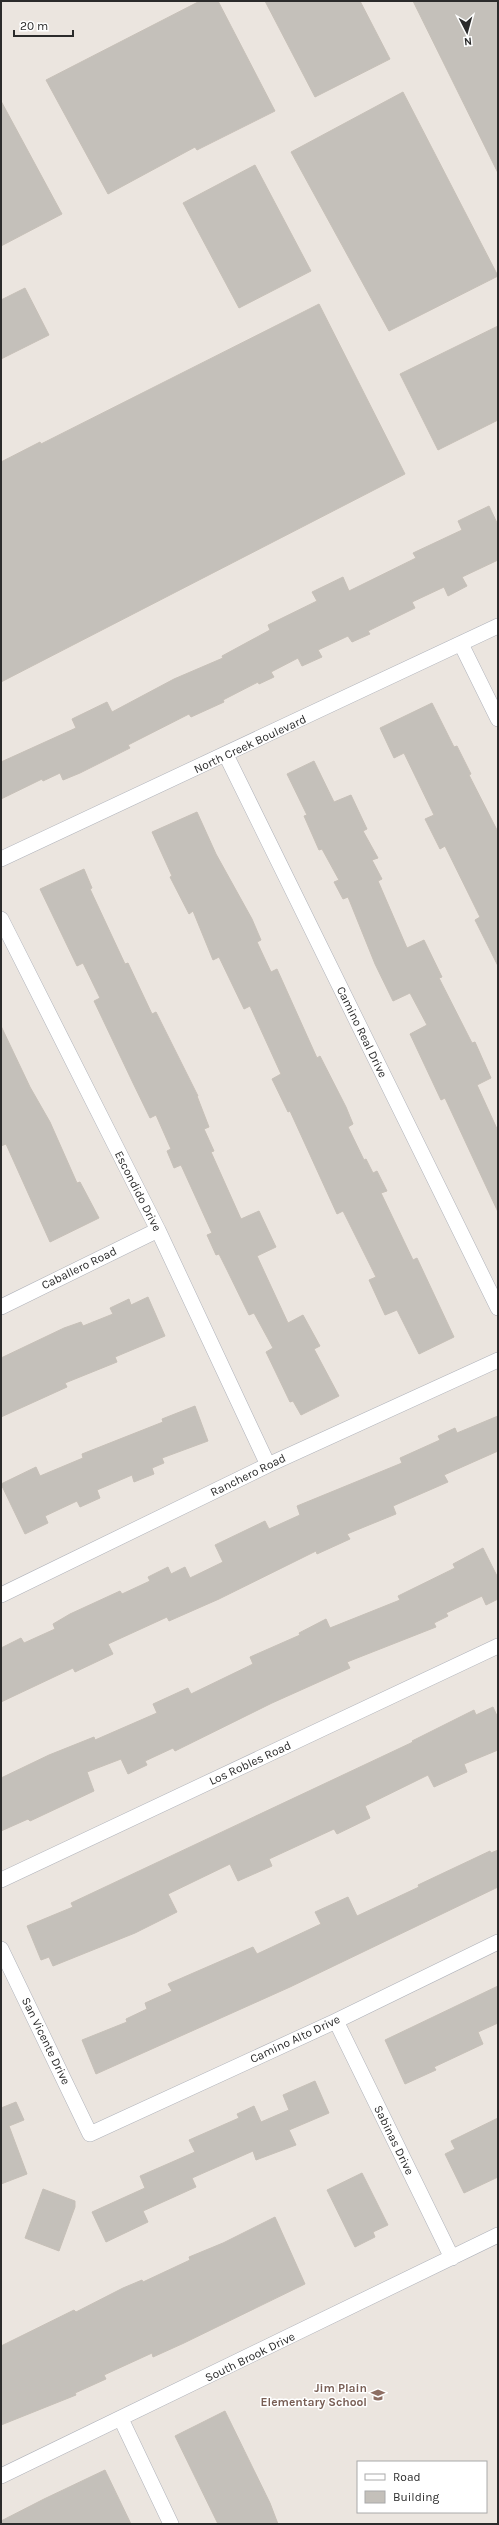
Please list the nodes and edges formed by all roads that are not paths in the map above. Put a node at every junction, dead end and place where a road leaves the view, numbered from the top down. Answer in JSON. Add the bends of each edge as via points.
{"nodes":[{"id":1,"x":498,"y":626,"type":"edge"},
{"id":2,"x":462,"y":644,"type":"junction"},
{"id":3,"x":498,"y":719,"type":"edge"},
{"id":4,"x":226,"y":755,"type":"junction"},
{"id":5,"x":1,"y":859,"type":"edge"},
{"id":6,"x":1,"y":920,"type":"edge"},
{"id":7,"x":158,"y":1230,"type":"junction"},
{"id":8,"x":1,"y":1307,"type":"edge"},
{"id":9,"x":498,"y":1308,"type":"edge"},
{"id":10,"x":498,"y":1360,"type":"edge"},
{"id":11,"x":268,"y":1465,"type":"junction"},
{"id":12,"x":1,"y":1595,"type":"edge"},
{"id":13,"x":498,"y":1646,"type":"edge"},
{"id":14,"x":1,"y":1880,"type":"edge"},
{"id":15,"x":498,"y":1942,"type":"edge"},
{"id":16,"x":1,"y":1948,"type":"edge"},
{"id":17,"x":336,"y":2021,"type":"junction"},
{"id":18,"x":90,"y":2134,"type":"joint"},
{"id":19,"x":498,"y":2235,"type":"edge"},
{"id":20,"x":452,"y":2258,"type":"junction"},
{"id":21,"x":121,"y":2419,"type":"junction"},
{"id":22,"x":1,"y":2476,"type":"edge"},
{"id":23,"x":171,"y":2524,"type":"edge"}],
"edges":[{"from":1,"to":2,"type":"street","name":"North Creek Boulevard"},
{"from":2,"to":3,"type":"street"},
{"from":2,"to":4,"type":"street","name":"North Creek Boulevard"},
{"from":4,"to":5,"type":"street","name":"North Creek Boulevard"},
{"from":4,"to":9,"type":"street","name":"Camino Real Drive"},
{"from":6,"to":7,"type":"street","name":"Escondido Drive"},
{"from":7,"to":8,"type":"street","name":"Caballero Road"},
{"from":7,"to":11,"type":"street","name":"Escondido Drive"},
{"from":10,"to":11,"type":"street","name":"Ranchero Road"},
{"from":11,"to":12,"type":"street","name":"Ranchero Road"},
{"from":13,"to":14,"type":"street","name":"Los Robles Road"},
{"from":15,"to":17,"type":"street","name":"Camino Alto Drive"},
{"from":16,"to":18,"type":"street","name":"San Vicente Drive"},
{"from":17,"to":18,"type":"street","name":"Camino Alto Drive"},
{"from":17,"to":20,"type":"street","name":"Sabinas Drive"},
{"from":19,"to":20,"type":"street","name":"South Brook Drive"},
{"from":20,"to":21,"type":"street","name":"South Brook Drive"},
{"from":21,"to":22,"type":"street","name":"South Brook Drive"},
{"from":21,"to":23,"type":"street"}]}
